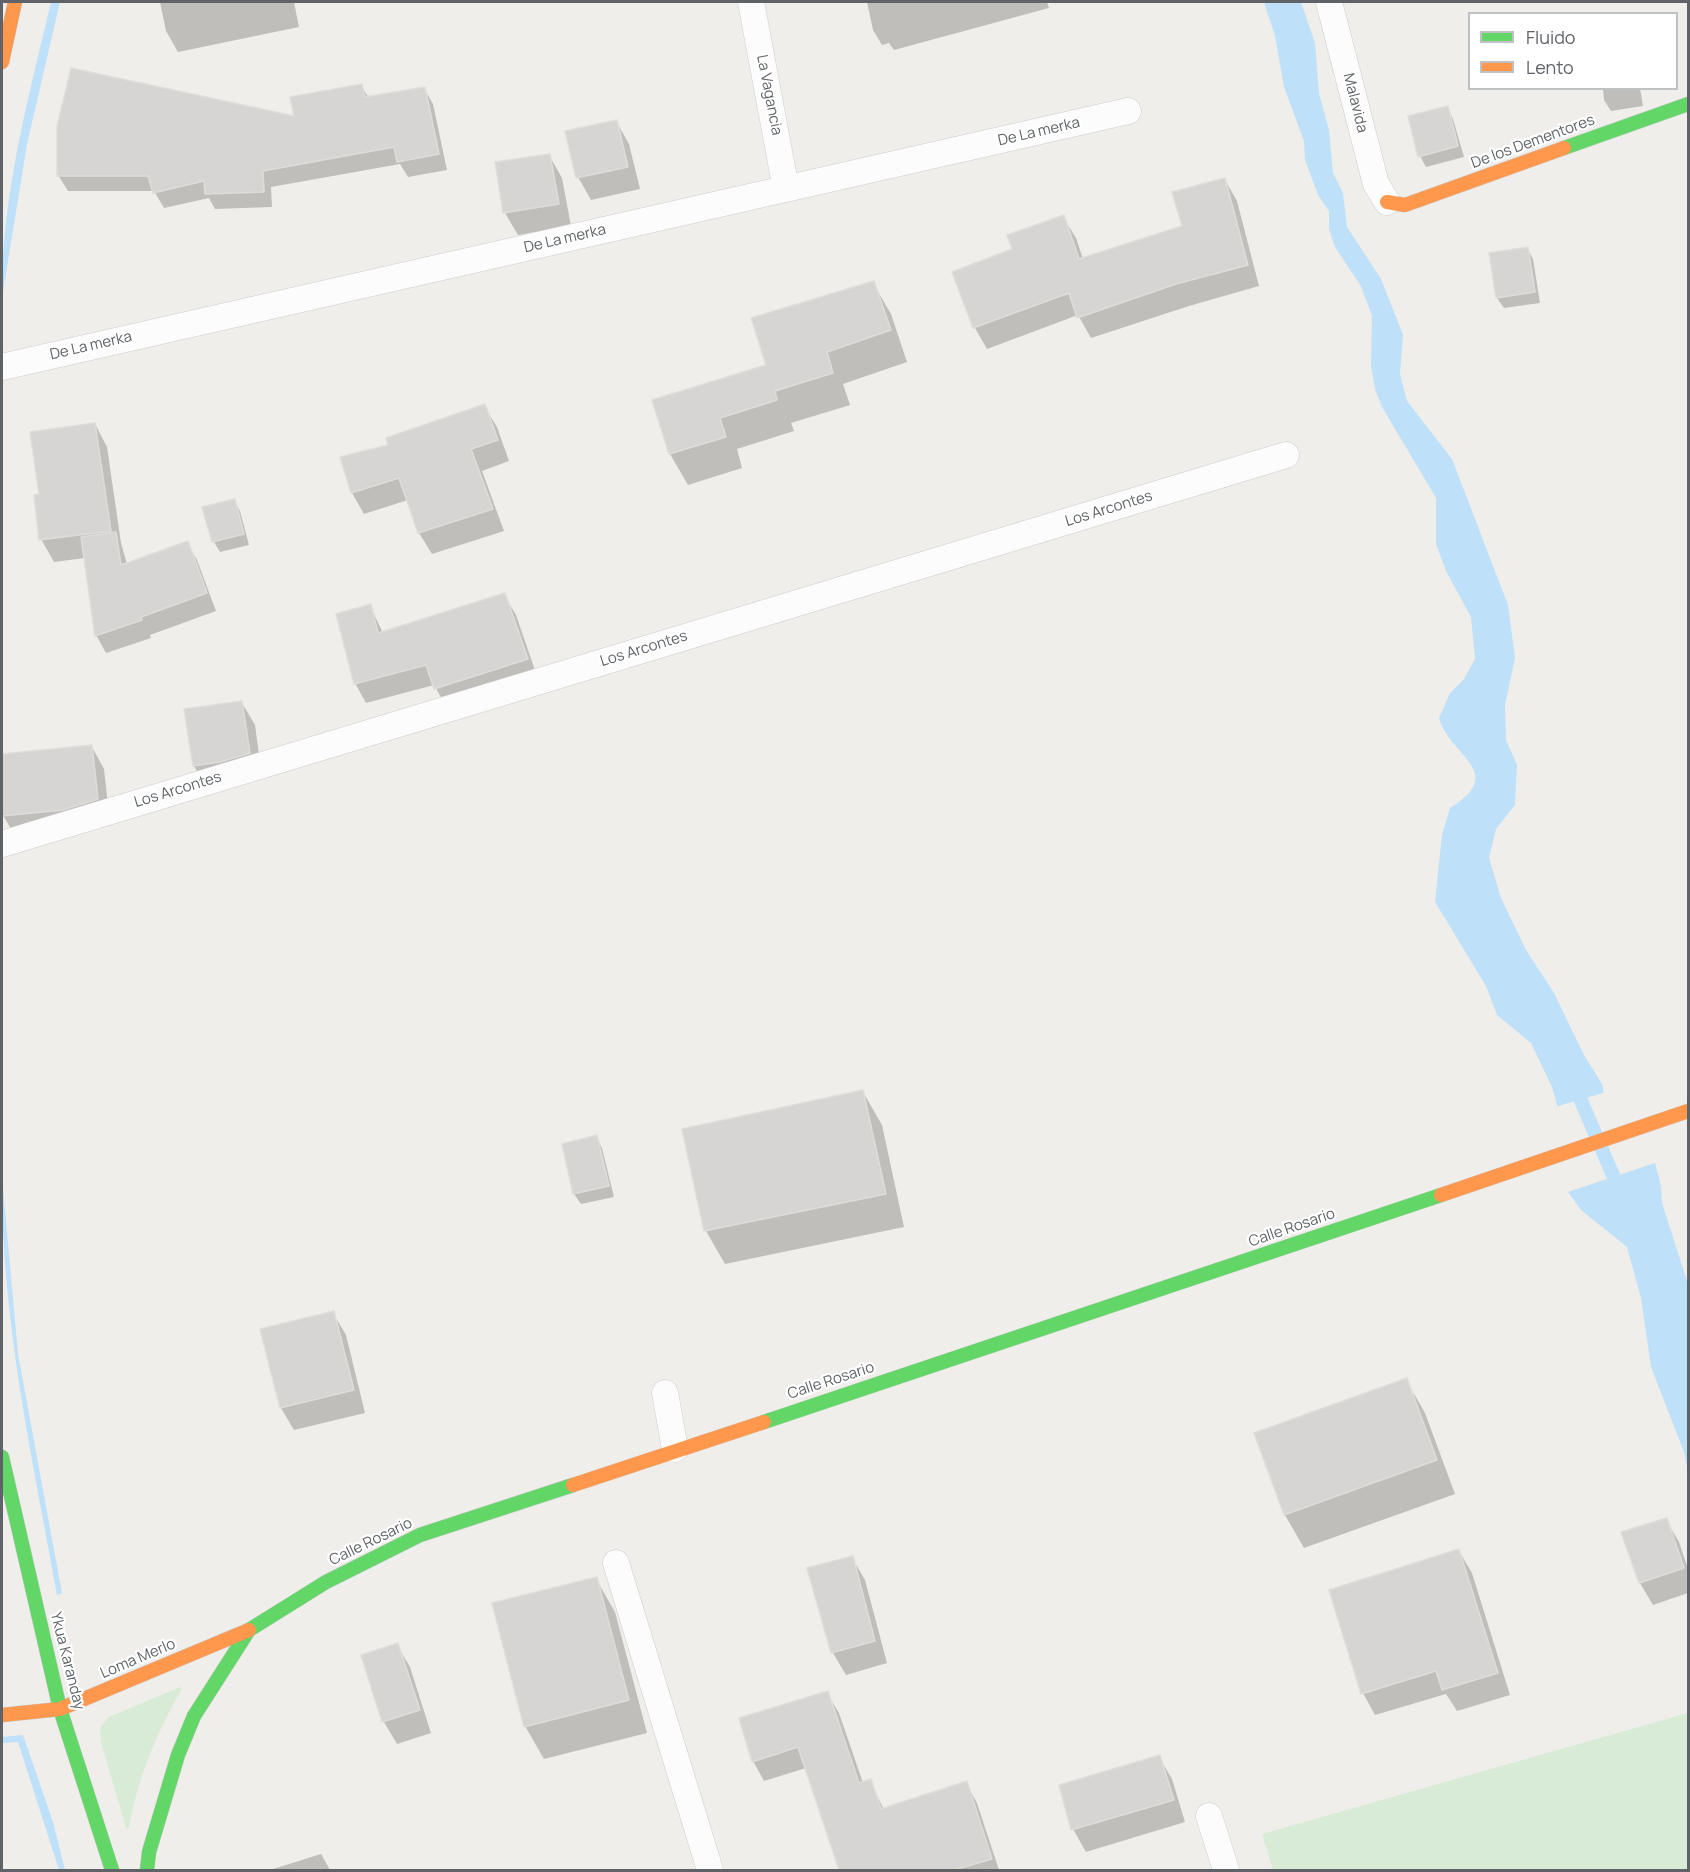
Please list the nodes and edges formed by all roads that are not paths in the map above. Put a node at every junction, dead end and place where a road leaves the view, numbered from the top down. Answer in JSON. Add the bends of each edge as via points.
{"nodes":[{"id":1,"x":15,"y":2,"type":"edge"},
{"id":2,"x":751,"y":2,"type":"edge"},
{"id":3,"x":1329,"y":2,"type":"edge"},
{"id":4,"x":2,"y":62,"type":"edge"},
{"id":5,"x":1689,"y":104,"type":"edge"},
{"id":6,"x":1128,"y":111,"type":"dead end"},
{"id":7,"x":786,"y":189,"type":"junction"},
{"id":8,"x":1387,"y":202,"type":"joint"},
{"id":9,"x":2,"y":367,"type":"edge"},
{"id":10,"x":1286,"y":455,"type":"dead end"},
{"id":11,"x":2,"y":844,"type":"edge"},
{"id":12,"x":1689,"y":1111,"type":"edge"},
{"id":13,"x":664,"y":1393,"type":"dead end"},
{"id":14,"x":675,"y":1449,"type":"junction"},
{"id":15,"x":2,"y":1457,"type":"edge"},
{"id":16,"x":615,"y":1563,"type":"dead end"},
{"id":17,"x":249,"y":1630,"type":"junction"},
{"id":18,"x":60,"y":1709,"type":"junction"},
{"id":19,"x":2,"y":1715,"type":"edge"},
{"id":20,"x":1209,"y":1816,"type":"dead end"},
{"id":21,"x":112,"y":1870,"type":"edge"},
{"id":22,"x":147,"y":1870,"type":"edge"},
{"id":23,"x":710,"y":1870,"type":"edge"},
{"id":24,"x":1226,"y":1870,"type":"edge"}],
"edges":[{"from":1,"to":4,"type":"main road"},
{"from":2,"to":7,"type":"lane","name":"La Vagancia"},
{"from":3,"to":8,"type":"lane","name":"Malavida","via":[[1376,184]]},
{"from":5,"to":8,"type":"main road","name":"De los Dementores","via":[[1405,206]]},
{"from":6,"to":7,"type":"lane","name":"De La merka"},
{"from":7,"to":9,"type":"lane","name":"De La merka"},
{"from":10,"to":11,"type":"lane","name":"Los Arcontes"},
{"from":12,"to":14,"type":"main road","name":"Calle Rosario","via":[[1064,1323]]},
{"from":13,"to":14,"type":"lane"},
{"from":14,"to":17,"type":"main road","name":"Calle Rosario","via":[[420,1535],[326,1582]]},
{"from":15,"to":18,"type":"main road","name":"Ykua Karanday"},
{"from":16,"to":23,"type":"lane"},
{"from":17,"to":18,"type":"main road","name":"Loma Merlo"},
{"from":17,"to":22,"type":"main road","name":"Calle Rosario","via":[[190,1723],[149,1852]]},
{"from":18,"to":19,"type":"main road","name":"Loma Merlo"},
{"from":18,"to":21,"type":"main road","name":"Ykua Karanday"},
{"from":20,"to":24,"type":"lane"}]}
